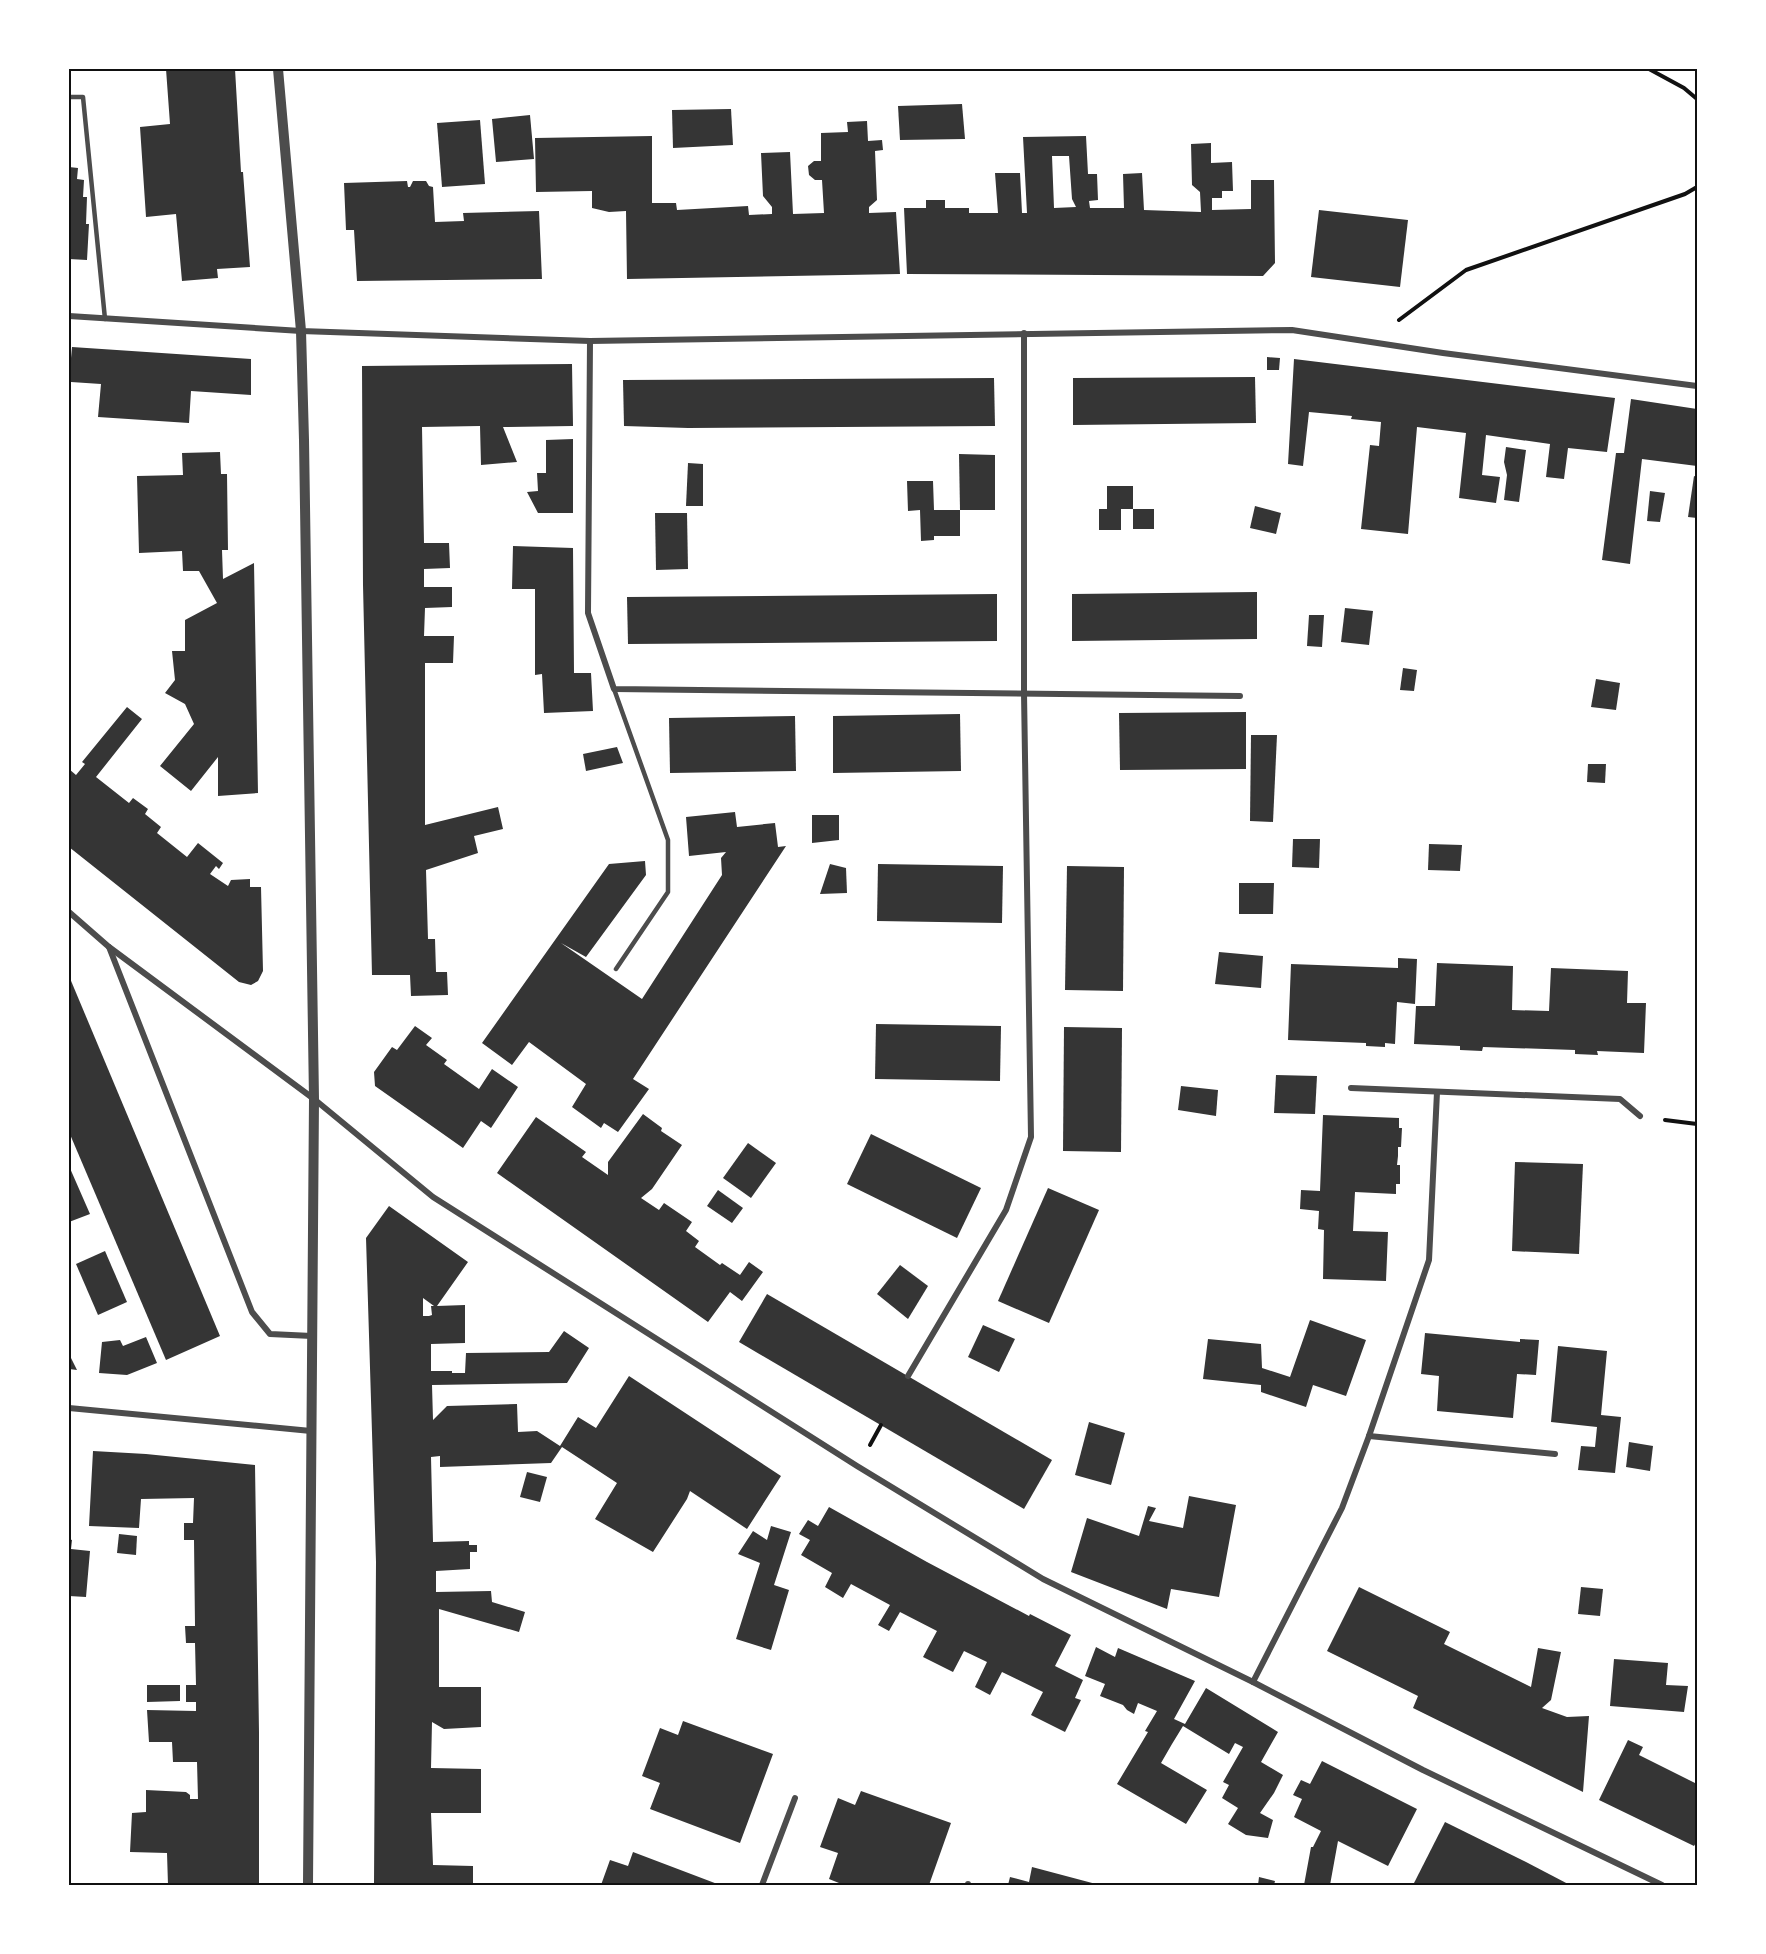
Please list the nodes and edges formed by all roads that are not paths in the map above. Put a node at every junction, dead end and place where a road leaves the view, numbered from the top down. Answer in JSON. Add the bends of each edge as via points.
{"nodes":[{"id":1,"x":278,"y":69,"type":"edge"},
{"id":2,"x":69,"y":97,"type":"edge"},
{"id":3,"x":69,"y":316,"type":"edge"},
{"id":4,"x":105,"y":319,"type":"junction"},
{"id":5,"x":301,"y":331,"type":"junction"},
{"id":6,"x":1024,"y":333,"type":"junction"},
{"id":7,"x":590,"y":341,"type":"junction"},
{"id":8,"x":1697,"y":386,"type":"edge"},
{"id":9,"x":614,"y":689,"type":"junction"},
{"id":10,"x":1024,"y":693,"type":"junction"},
{"id":11,"x":1240,"y":696,"type":"dead end"},
{"id":12,"x":69,"y":912,"type":"edge"},
{"id":13,"x":109,"y":947,"type":"junction"},
{"id":14,"x":616,"y":969,"type":"dead end"},
{"id":15,"x":1352,"y":1088,"type":"dead end"},
{"id":16,"x":1437,"y":1092,"type":"junction"},
{"id":17,"x":314,"y":1099,"type":"junction"},
{"id":18,"x":1640,"y":1116,"type":"road end"},
{"id":19,"x":312,"y":1336,"type":"junction"},
{"id":20,"x":908,"y":1376,"type":"dead end"},
{"id":21,"x":69,"y":1408,"type":"edge"},
{"id":22,"x":311,"y":1431,"type":"junction"},
{"id":23,"x":1369,"y":1436,"type":"junction"},
{"id":24,"x":1555,"y":1454,"type":"dead end"},
{"id":25,"x":1253,"y":1682,"type":"junction"},
{"id":26,"x":795,"y":1798,"type":"dead end"},
{"id":27,"x":308,"y":1885,"type":"edge"},
{"id":28,"x":762,"y":1885,"type":"edge"},
{"id":29,"x":1662,"y":1885,"type":"edge"}],
"edges":[{"from":1,"to":5,"type":"street"},
{"from":2,"to":4,"type":"lane","via":[[83,97]]},
{"from":3,"to":4,"type":"street"},
{"from":4,"to":5,"type":"street"},
{"from":5,"to":7,"type":"street"},
{"from":5,"to":17,"type":"street"},
{"from":6,"to":7,"type":"street"},
{"from":6,"to":8,"type":"street","via":[[1292,330]]},
{"from":6,"to":10,"type":"street"},
{"from":7,"to":9,"type":"street","via":[[588,613]]},
{"from":9,"to":10,"type":"street"},
{"from":9,"to":14,"type":"lane","via":[[668,840],[668,892]]},
{"from":10,"to":11,"type":"street"},
{"from":10,"to":20,"type":"street","via":[[1031,1137],[1006,1210]]},
{"from":12,"to":13,"type":"street"},
{"from":13,"to":17,"type":"street"},
{"from":13,"to":19,"type":"street","via":[[252,1312],[270,1334]]},
{"from":15,"to":16,"type":"street"},
{"from":16,"to":18,"type":"street","via":[[1620,1099]]},
{"from":16,"to":23,"type":"street","via":[[1429,1260]]},
{"from":17,"to":19,"type":"street"},
{"from":17,"to":25,"type":"street","via":[[433,1197],[857,1466],[1043,1579]]},
{"from":19,"to":22,"type":"street"},
{"from":21,"to":22,"type":"street"},
{"from":22,"to":27,"type":"street"},
{"from":23,"to":24,"type":"street"},
{"from":23,"to":25,"type":"street","via":[[1342,1508]]},
{"from":25,"to":29,"type":"street","via":[[1423,1770]]},
{"from":26,"to":28,"type":"street"}]}
